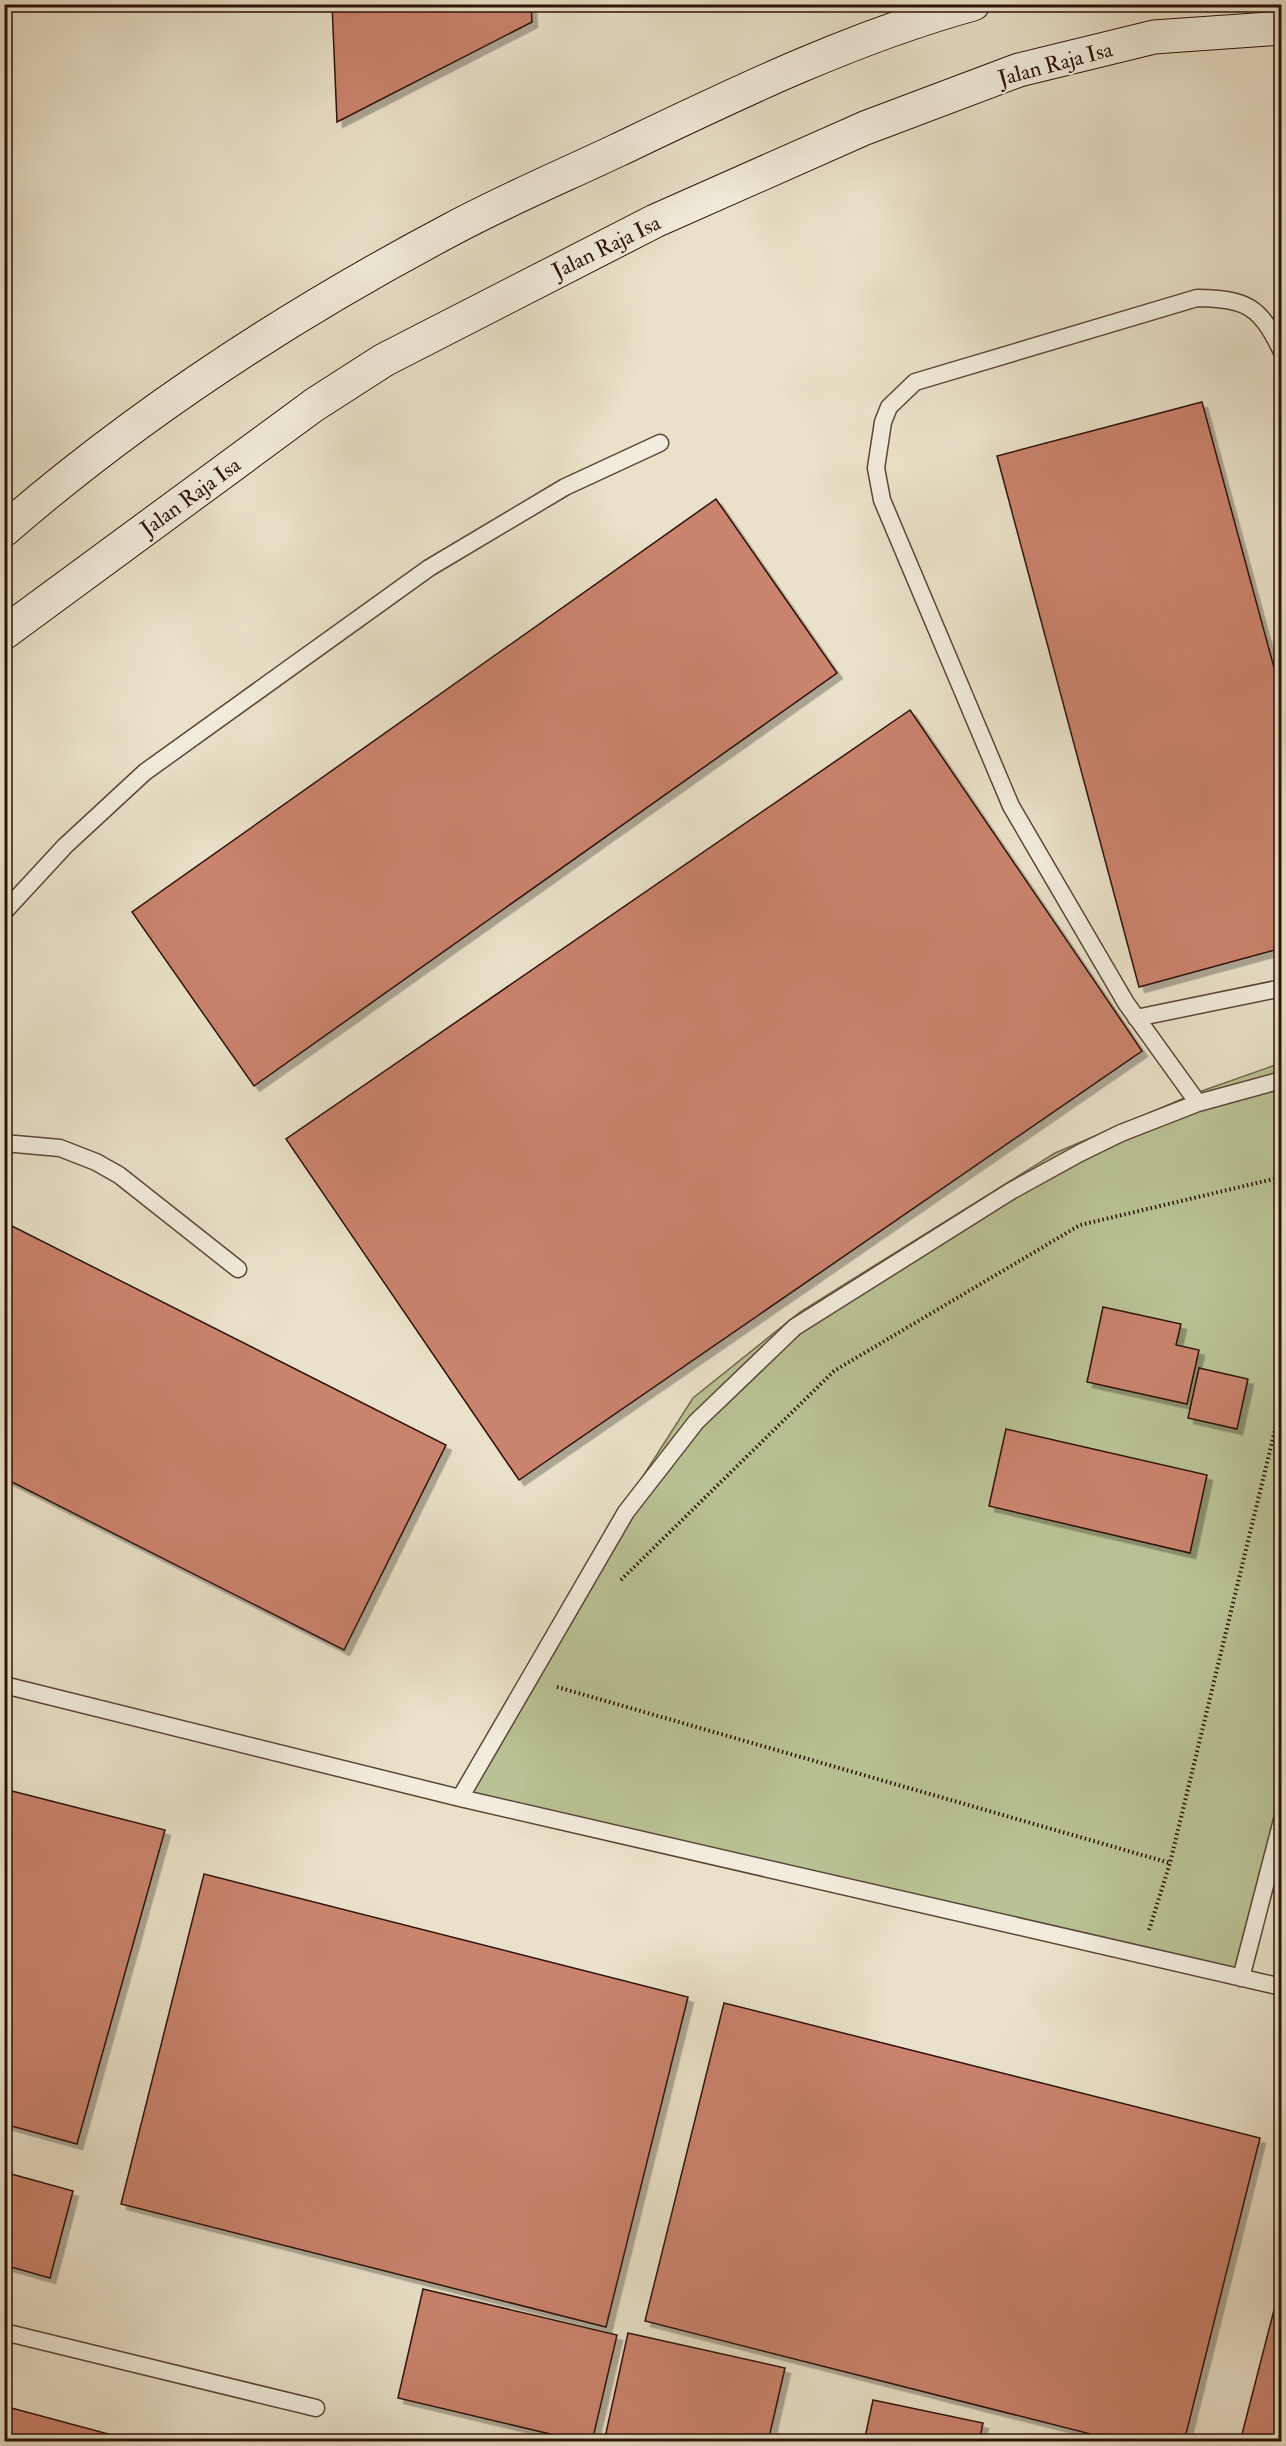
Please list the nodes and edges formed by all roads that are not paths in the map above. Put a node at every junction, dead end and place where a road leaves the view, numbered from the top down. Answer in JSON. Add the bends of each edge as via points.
{"nodes":[{"id":1,"x":973,"y":4,"type":"edge"},
{"id":2,"x":1281,"y":28,"type":"edge"},
{"id":3,"x":1281,"y":352,"type":"edge"},
{"id":4,"x":660,"y":443,"type":"dead end"},
{"id":5,"x":4,"y":530,"type":"edge"},
{"id":6,"x":4,"y":633,"type":"edge"},
{"id":7,"x":4,"y":912,"type":"edge"},
{"id":8,"x":1281,"y":988,"type":"edge"},
{"id":9,"x":1136,"y":1018,"type":"junction"},
{"id":10,"x":1281,"y":1080,"type":"edge"},
{"id":11,"x":1197,"y":1103,"type":"junction"},
{"id":12,"x":4,"y":1143,"type":"edge"},
{"id":13,"x":238,"y":1269,"type":"dead end"},
{"id":14,"x":4,"y":1685,"type":"edge"},
{"id":15,"x":460,"y":1798,"type":"junction"},
{"id":16,"x":1281,"y":1820,"type":"edge"},
{"id":17,"x":1241,"y":1978,"type":"junction"},
{"id":18,"x":1281,"y":1987,"type":"edge"},
{"id":19,"x":4,"y":2332,"type":"edge"},
{"id":20,"x":316,"y":2408,"type":"dead end"}],
"edges":[{"from":1,"to":5,"type":"main road","via":[[838,51],[731,96],[455,227],[258,340],[159,407]]},
{"from":2,"to":6,"type":"main road","name":"Jalan Raja Isa","via":[[1154,37],[1019,70],[865,128],[655,221],[384,360],[314,405]]},
{"from":3,"to":9,"type":"lane","via":[[1269,325],[1246,305],[1227,299],[1197,298],[915,382],[889,407],[883,422],[876,468],[882,500],[1007,795]]},
{"from":4,"to":7,"type":"lane","via":[[565,487],[429,568],[145,772],[64,846]]},
{"from":8,"to":9,"type":"lane"},
{"from":9,"to":11,"type":"lane"},
{"from":10,"to":11,"type":"lane"},
{"from":11,"to":15,"type":"lane","via":[[1111,1138],[1011,1191],[795,1327],[771,1348],[696,1422],[626,1512]]},
{"from":12,"to":13,"type":"lane","via":[[60,1148],[119,1174]]},
{"from":14,"to":15,"type":"lane"},
{"from":15,"to":17,"type":"lane"},
{"from":16,"to":17,"type":"lane"},
{"from":17,"to":18,"type":"lane"},
{"from":19,"to":20,"type":"lane"}]}
